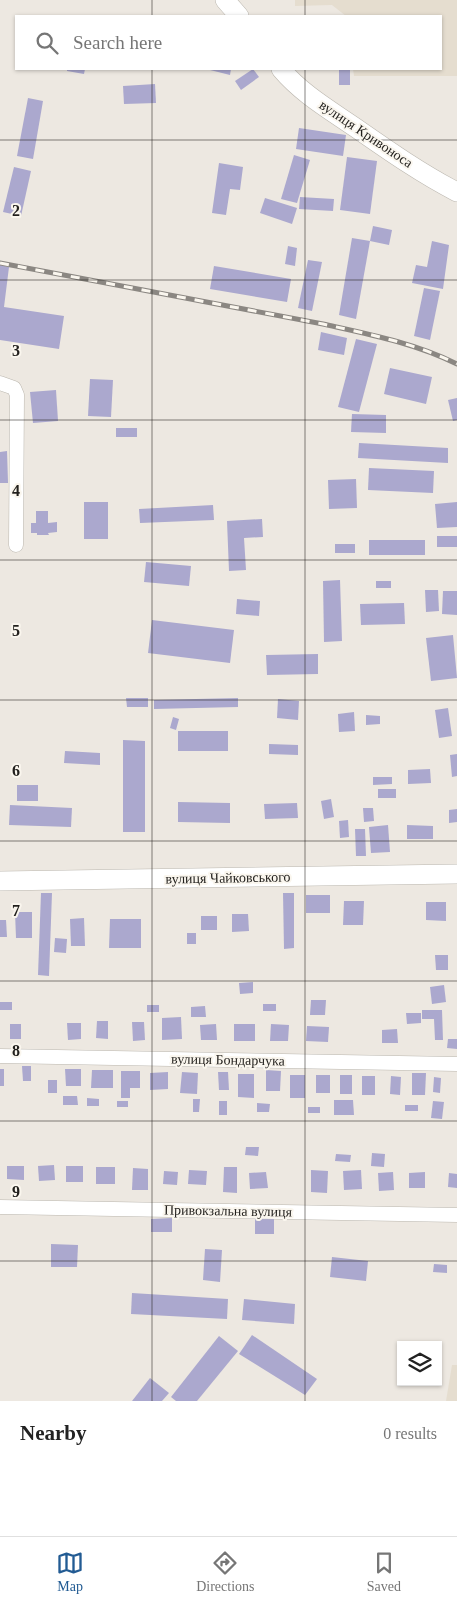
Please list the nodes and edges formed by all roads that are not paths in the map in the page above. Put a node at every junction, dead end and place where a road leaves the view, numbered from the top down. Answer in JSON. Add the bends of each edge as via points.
{"nodes":[{"id":1,"x":225,"y":0,"type":"edge"},
{"id":2,"x":238,"y":15,"type":"edge"},
{"id":3,"x":282,"y":70,"type":"edge"},
{"id":4,"x":457,"y":192,"type":"edge"},
{"id":5,"x":0,"y":383,"type":"edge"},
{"id":6,"x":16,"y":545,"type":"dead end"},
{"id":7,"x":457,"y":874,"type":"edge"},
{"id":8,"x":0,"y":881,"type":"edge"},
{"id":9,"x":0,"y":1056,"type":"edge"},
{"id":10,"x":457,"y":1064,"type":"edge"},
{"id":11,"x":0,"y":1207,"type":"edge"},
{"id":12,"x":457,"y":1215,"type":"edge"}],
"edges":[{"from":1,"to":2,"type":"street"},
{"from":3,"to":4,"type":"street","name":"вулиця Кривоноса","via":[[316,100],[434,180]]},
{"from":5,"to":6,"type":"street","via":[[14,388],[18,395]]},
{"from":7,"to":8,"type":"street","name":"вулиця Чайковського"},
{"from":9,"to":10,"type":"street","name":"вулиця Бондарчука"},
{"from":11,"to":12,"type":"street","name":"Привокзальна вулиця"}]}
